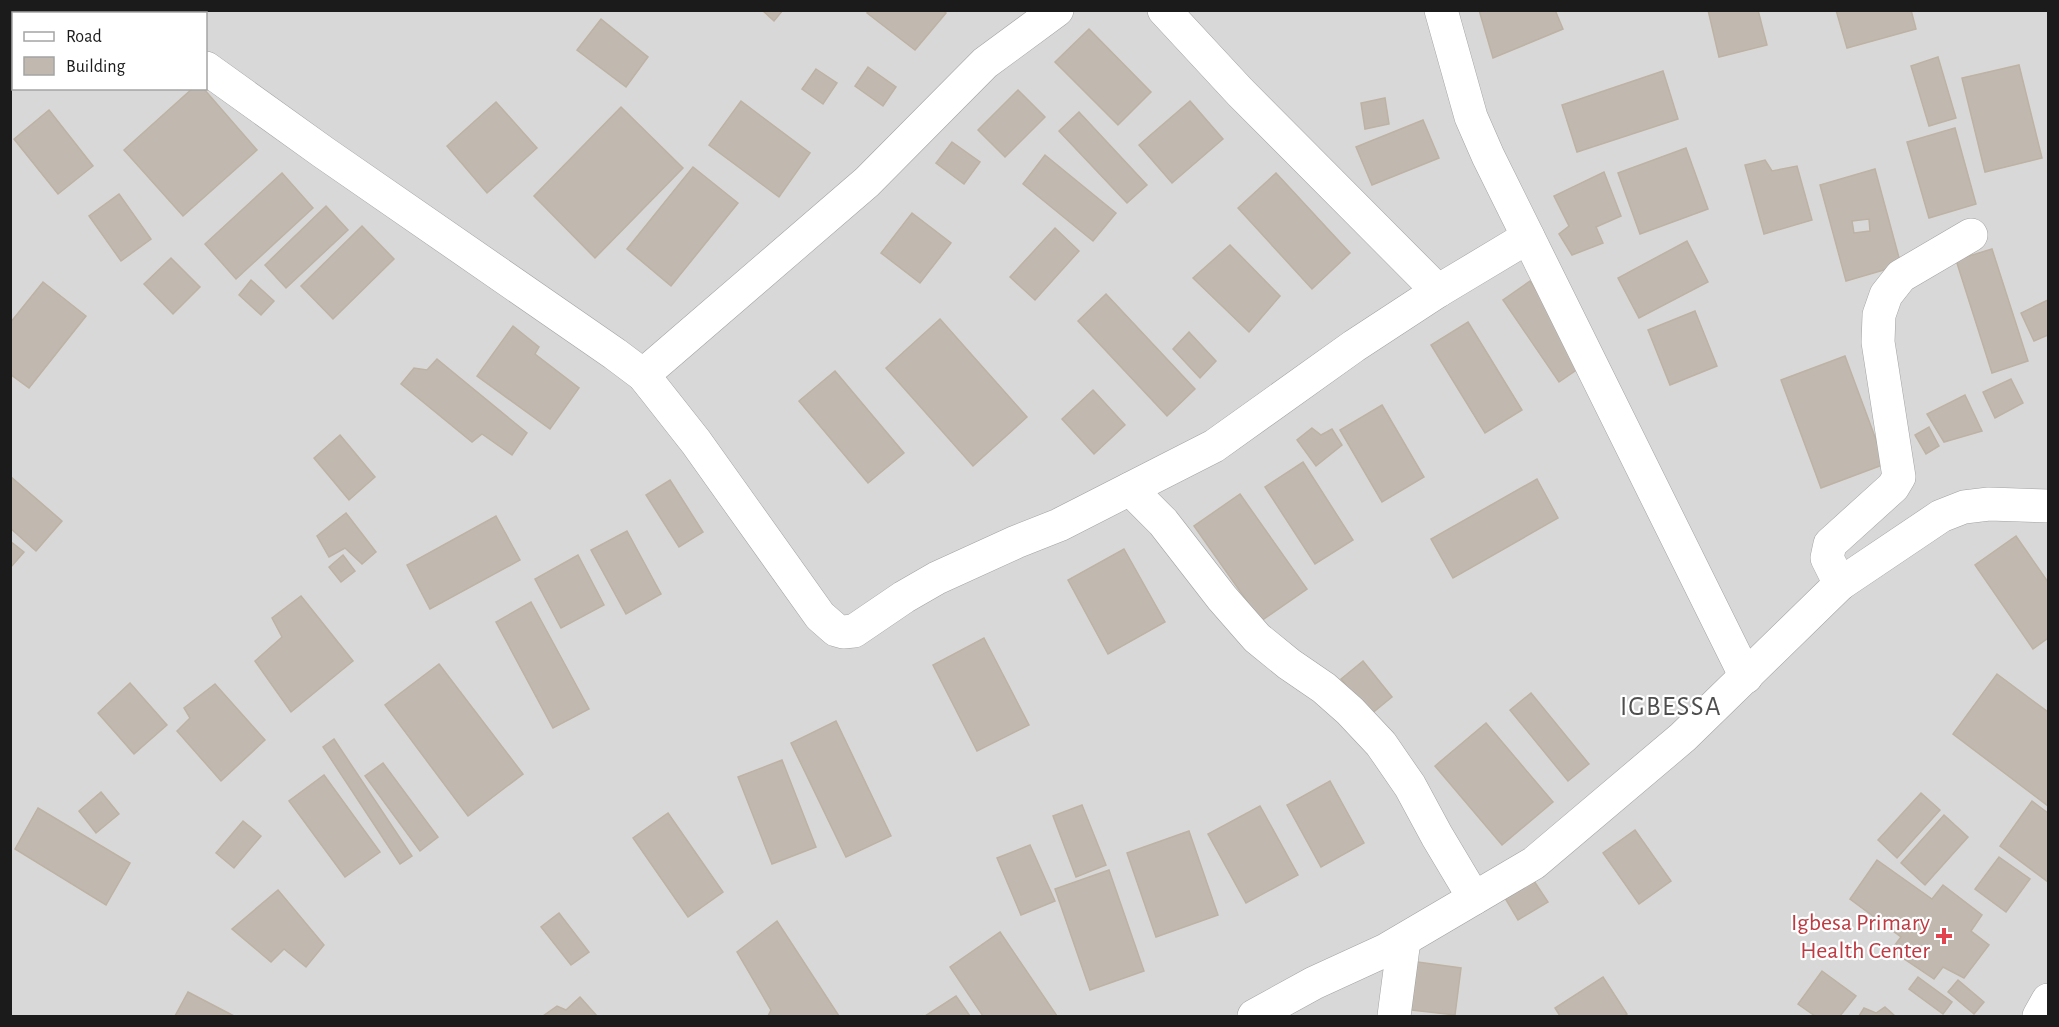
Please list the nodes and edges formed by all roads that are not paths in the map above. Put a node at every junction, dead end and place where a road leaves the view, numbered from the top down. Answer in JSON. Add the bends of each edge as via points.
{"nodes":[{"id":1,"x":1057,"y":10,"type":"edge"},
{"id":2,"x":1164,"y":10,"type":"edge"},
{"id":3,"x":1441,"y":10,"type":"edge"},
{"id":4,"x":207,"y":69,"type":"edge"},
{"id":5,"x":1971,"y":236,"type":"dead end"},
{"id":6,"x":1528,"y":237,"type":"junction"},
{"id":7,"x":1438,"y":291,"type":"junction"},
{"id":8,"x":643,"y":375,"type":"junction"},
{"id":9,"x":1130,"y":489,"type":"junction"},
{"id":10,"x":2049,"y":506,"type":"edge"},
{"id":11,"x":1839,"y":584,"type":"junction"},
{"id":12,"x":1746,"y":677,"type":"junction"},
{"id":13,"x":1474,"y":898,"type":"junction"},
{"id":14,"x":1404,"y":940,"type":"junction"},
{"id":15,"x":2049,"y":1000,"type":"edge"},
{"id":16,"x":1254,"y":1017,"type":"edge"},
{"id":17,"x":1394,"y":1017,"type":"edge"},
{"id":18,"x":2039,"y":1017,"type":"edge"}],
"edges":[{"from":1,"to":8,"type":"street","via":[[985,63],[867,182]]},
{"from":2,"to":7,"type":"street"},
{"from":3,"to":6,"type":"street","via":[[1471,117]]},
{"from":4,"to":8,"type":"street"},
{"from":5,"to":11,"type":"street","via":[[1901,276],[1886,295],[1879,315],[1878,342],[1899,477],[1830,544],[1827,558]]},
{"from":6,"to":7,"type":"street"},
{"from":6,"to":12,"type":"street"},
{"from":7,"to":9,"type":"street","via":[[1214,446]]},
{"from":8,"to":9,"type":"street","via":[[696,442],[820,616],[843,632],[862,627],[937,578]]},
{"from":9,"to":13,"type":"street","via":[[1163,522],[1257,638],[1324,688],[1381,744],[1410,786]]},
{"from":10,"to":11,"type":"street","via":[[1964,507],[1941,516]]},
{"from":11,"to":12,"type":"street"},
{"from":12,"to":13,"type":"street","via":[[1683,737],[1542,856]]},
{"from":13,"to":14,"type":"street"},
{"from":14,"to":16,"type":"street"},
{"from":14,"to":17,"type":"street"},
{"from":15,"to":18,"type":"street"}]}
